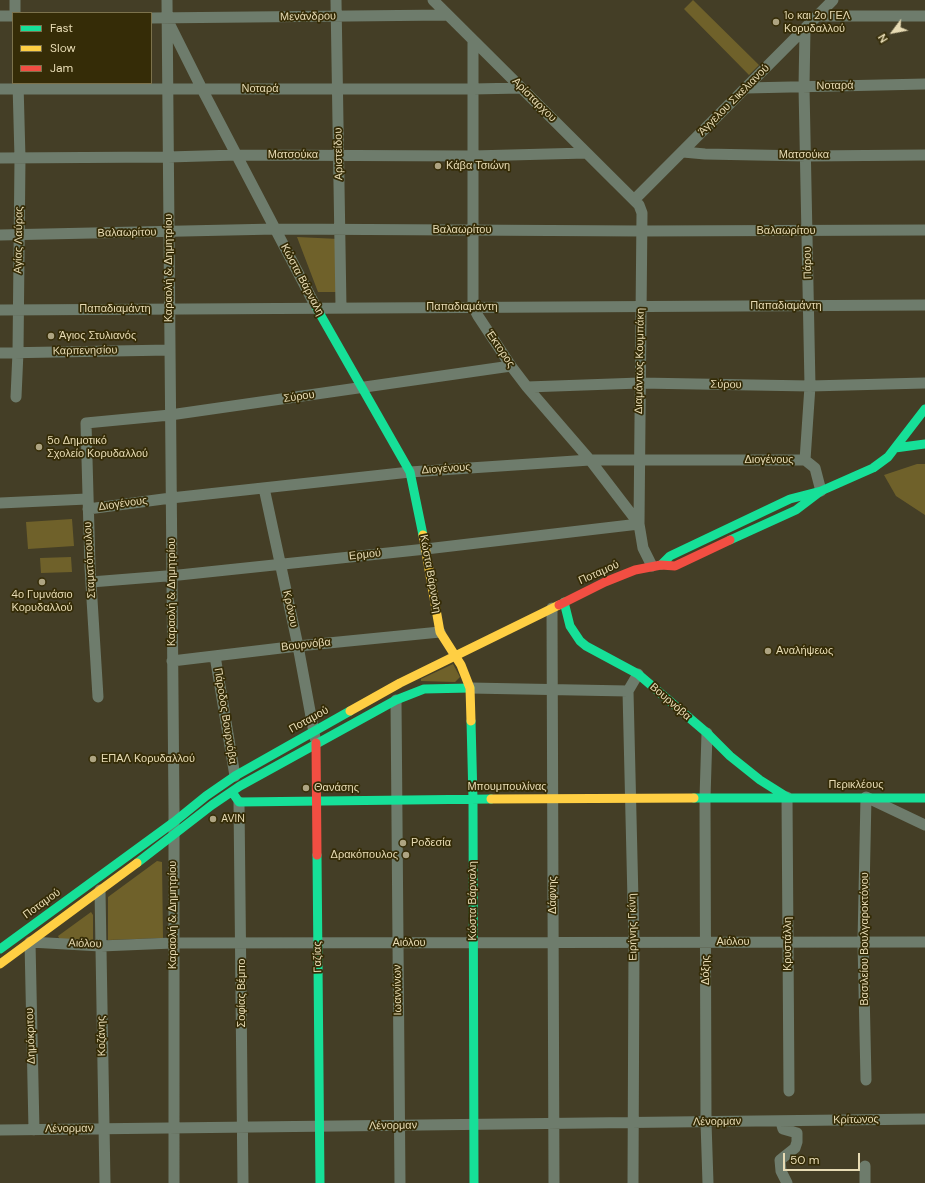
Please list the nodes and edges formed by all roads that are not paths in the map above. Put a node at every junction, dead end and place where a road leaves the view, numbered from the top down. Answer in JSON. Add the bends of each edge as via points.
{"nodes":[{"id":1,"x":15,"y":0,"type":"edge"},
{"id":2,"x":167,"y":0,"type":"edge"},
{"id":3,"x":336,"y":0,"type":"edge"},
{"id":4,"x":433,"y":0,"type":"edge"},
{"id":5,"x":833,"y":0,"type":"edge"},
{"id":6,"x":14,"y":12,"type":"edge"},
{"id":7,"x":448,"y":15,"type":"junction"},
{"id":8,"x":0,"y":16,"type":"edge"},
{"id":9,"x":12,"y":16,"type":"edge"},
{"id":10,"x":817,"y":16,"type":"junction"},
{"id":11,"x":925,"y":16,"type":"edge"},
{"id":12,"x":336,"y":17,"type":"junction"},
{"id":13,"x":152,"y":18,"type":"edge"},
{"id":14,"x":167,"y":18,"type":"junction"},
{"id":15,"x":804,"y":29,"type":"junction"},
{"id":16,"x":473,"y":40,"type":"junction"},
{"id":17,"x":925,"y":84,"type":"edge"},
{"id":18,"x":18,"y":86,"type":"edge"},
{"id":19,"x":804,"y":87,"type":"junction"},
{"id":20,"x":521,"y":88,"type":"junction"},
{"id":21,"x":746,"y":88,"type":"junction"},
{"id":22,"x":0,"y":89,"type":"edge"},
{"id":23,"x":168,"y":89,"type":"junction"},
{"id":24,"x":202,"y":89,"type":"junction"},
{"id":25,"x":338,"y":89,"type":"junction"},
{"id":26,"x":473,"y":89,"type":"junction"},
{"id":27,"x":683,"y":152,"type":"junction"},
{"id":28,"x":586,"y":153,"type":"junction"},
{"id":29,"x":237,"y":155,"type":"junction"},
{"id":30,"x":339,"y":155,"type":"junction"},
{"id":31,"x":925,"y":155,"type":"edge"},
{"id":32,"x":473,"y":156,"type":"junction"},
{"id":33,"x":806,"y":156,"type":"junction"},
{"id":34,"x":168,"y":157,"type":"junction"},
{"id":35,"x":0,"y":158,"type":"edge"},
{"id":36,"x":20,"y":158,"type":"junction"},
{"id":37,"x":634,"y":200,"type":"junction"},
{"id":38,"x":276,"y":229,"type":"junction"},
{"id":39,"x":340,"y":230,"type":"junction"},
{"id":40,"x":473,"y":230,"type":"junction"},
{"id":41,"x":807,"y":230,"type":"junction"},
{"id":42,"x":925,"y":230,"type":"edge"},
{"id":43,"x":641,"y":231,"type":"junction"},
{"id":44,"x":169,"y":232,"type":"junction"},
{"id":45,"x":0,"y":235,"type":"edge"},
{"id":46,"x":19,"y":235,"type":"junction"},
{"id":47,"x":925,"y":305,"type":"edge"},
{"id":48,"x":473,"y":306,"type":"junction"},
{"id":49,"x":641,"y":306,"type":"junction"},
{"id":50,"x":808,"y":306,"type":"junction"},
{"id":51,"x":316,"y":307,"type":"junction"},
{"id":52,"x":341,"y":307,"type":"junction"},
{"id":53,"x":18,"y":309,"type":"junction"},
{"id":54,"x":170,"y":309,"type":"junction"},
{"id":55,"x":0,"y":310,"type":"edge"},
{"id":56,"x":170,"y":350,"type":"junction"},
{"id":57,"x":18,"y":352,"type":"junction"},
{"id":58,"x":0,"y":353,"type":"edge"},
{"id":59,"x":512,"y":366,"type":"junction"},
{"id":60,"x":640,"y":383,"type":"junction"},
{"id":61,"x":925,"y":383,"type":"edge"},
{"id":62,"x":810,"y":386,"type":"junction"},
{"id":63,"x":528,"y":387,"type":"junction"},
{"id":64,"x":363,"y":388,"type":"junction"},
{"id":65,"x":16,"y":397,"type":"dead end"},
{"id":66,"x":925,"y":409,"type":"edge"},
{"id":67,"x":170,"y":415,"type":"junction"},
{"id":68,"x":86,"y":423,"type":"joint"},
{"id":69,"x":925,"y":444,"type":"edge"},
{"id":70,"x":895,"y":448,"type":"junction"},
{"id":71,"x":590,"y":460,"type":"junction"},
{"id":72,"x":805,"y":460,"type":"junction"},
{"id":73,"x":639,"y":461,"type":"junction"},
{"id":74,"x":410,"y":472,"type":"junction"},
{"id":75,"x":264,"y":488,"type":"junction"},
{"id":76,"x":821,"y":491,"type":"junction"},
{"id":77,"x":171,"y":498,"type":"junction"},
{"id":78,"x":0,"y":503,"type":"edge"},
{"id":79,"x":87,"y":504,"type":"junction"},
{"id":80,"x":639,"y":524,"type":"junction"},
{"id":81,"x":426,"y":549,"type":"junction"},
{"id":82,"x":281,"y":564,"type":"junction"},
{"id":83,"x":657,"y":565,"type":"junction"},
{"id":84,"x":172,"y":576,"type":"junction"},
{"id":85,"x":91,"y":582,"type":"junction"},
{"id":86,"x":564,"y":602,"type":"junction"},
{"id":87,"x":552,"y":608,"type":"junction"},
{"id":88,"x":440,"y":632,"type":"junction"},
{"id":89,"x":298,"y":646,"type":"junction"},
{"id":90,"x":216,"y":656,"type":"junction"},
{"id":91,"x":456,"y":656,"type":"junction"},
{"id":92,"x":172,"y":661,"type":"junction"},
{"id":93,"x":638,"y":674,"type":"junction"},
{"id":94,"x":470,"y":688,"type":"junction"},
{"id":95,"x":552,"y":690,"type":"junction"},
{"id":96,"x":628,"y":691,"type":"junction"},
{"id":97,"x":98,"y":697,"type":"dead end"},
{"id":98,"x":396,"y":700,"type":"junction"},
{"id":99,"x":315,"y":730,"type":"junction"},
{"id":100,"x":707,"y":733,"type":"junction"},
{"id":101,"x":316,"y":743,"type":"junction"},
{"id":102,"x":235,"y":776,"type":"junction"},
{"id":103,"x":232,"y":792,"type":"junction"},
{"id":104,"x":787,"y":797,"type":"junction"},
{"id":105,"x":631,"y":798,"type":"junction"},
{"id":106,"x":705,"y":798,"type":"junction"},
{"id":107,"x":866,"y":798,"type":"junction"},
{"id":108,"x":925,"y":798,"type":"edge"},
{"id":109,"x":553,"y":799,"type":"junction"},
{"id":110,"x":316,"y":800,"type":"junction"},
{"id":111,"x":397,"y":800,"type":"junction"},
{"id":112,"x":473,"y":800,"type":"junction"},
{"id":113,"x":239,"y":802,"type":"junction"},
{"id":114,"x":174,"y":822,"type":"junction"},
{"id":115,"x":925,"y":825,"type":"edge"},
{"id":116,"x":173,"y":836,"type":"junction"},
{"id":117,"x":100,"y":890,"type":"junction"},
{"id":118,"x":30,"y":942,"type":"junction"},
{"id":119,"x":554,"y":942,"type":"junction"},
{"id":120,"x":634,"y":942,"type":"junction"},
{"id":121,"x":706,"y":942,"type":"junction"},
{"id":122,"x":788,"y":942,"type":"junction"},
{"id":123,"x":864,"y":942,"type":"junction"},
{"id":124,"x":925,"y":942,"type":"edge"},
{"id":125,"x":173,"y":943,"type":"junction"},
{"id":126,"x":241,"y":943,"type":"junction"},
{"id":127,"x":318,"y":943,"type":"junction"},
{"id":128,"x":398,"y":943,"type":"junction"},
{"id":129,"x":473,"y":943,"type":"junction"},
{"id":130,"x":101,"y":946,"type":"junction"},
{"id":131,"x":0,"y":949,"type":"edge"},
{"id":132,"x":0,"y":964,"type":"edge"},
{"id":133,"x":866,"y":1080,"type":"dead end"},
{"id":134,"x":789,"y":1092,"type":"dead end"},
{"id":135,"x":925,"y":1119,"type":"edge"},
{"id":136,"x":786,"y":1121,"type":"junction"},
{"id":137,"x":633,"y":1122,"type":"junction"},
{"id":138,"x":706,"y":1122,"type":"junction"},
{"id":139,"x":554,"y":1124,"type":"junction"},
{"id":140,"x":400,"y":1125,"type":"junction"},
{"id":141,"x":474,"y":1125,"type":"junction"},
{"id":142,"x":320,"y":1126,"type":"junction"},
{"id":143,"x":243,"y":1127,"type":"junction"},
{"id":144,"x":174,"y":1128,"type":"junction"},
{"id":145,"x":104,"y":1129,"type":"junction"},
{"id":146,"x":0,"y":1130,"type":"edge"},
{"id":147,"x":34,"y":1130,"type":"junction"},
{"id":148,"x":865,"y":1166,"type":"dead end"},
{"id":149,"x":105,"y":1183,"type":"edge"},
{"id":150,"x":174,"y":1183,"type":"edge"},
{"id":151,"x":243,"y":1183,"type":"edge"},
{"id":152,"x":320,"y":1183,"type":"edge"},
{"id":153,"x":400,"y":1183,"type":"edge"},
{"id":154,"x":474,"y":1183,"type":"edge"},
{"id":155,"x":554,"y":1183,"type":"edge"},
{"id":156,"x":632,"y":1183,"type":"edge"},
{"id":157,"x":708,"y":1183,"type":"edge"},
{"id":158,"x":787,"y":1183,"type":"edge"},
{"id":159,"x":865,"y":1183,"type":"edge"}],
"edges":[{"from":1,"to":6,"type":"street"},
{"from":2,"to":14,"type":"street","name":"Καραολή & Δημητρίου"},
{"from":3,"to":12,"type":"street","name":"Αριστείδου"},
{"from":4,"to":7,"type":"street","name":"Αρίσταρχου"},
{"from":5,"to":10,"type":"street","name":"Άγγελου Σικελιανού"},
{"from":7,"to":12,"type":"street","name":"Μενάνδρου"},
{"from":7,"to":16,"type":"street","name":"Αρίσταρχου"},
{"from":8,"to":9,"type":"street"},
{"from":10,"to":11,"type":"street"},
{"from":10,"to":15,"type":"street","name":"Άγγελου Σικελιανού"},
{"from":12,"to":14,"type":"street","name":"Μενάνδρου"},
{"from":12,"to":25,"type":"street","name":"Αριστείδου"},
{"from":13,"to":14,"type":"street","name":"Μενάνδρου"},
{"from":14,"to":23,"type":"street","name":"Καραολή & Δημητρίου"},
{"from":14,"to":24,"type":"street","name":"Κώστα Βάρναλη"},
{"from":15,"to":19,"type":"street","name":"Πάρου"},
{"from":15,"to":21,"type":"street","name":"Άγγελου Σικελιανού"},
{"from":16,"to":20,"type":"street","name":"Αρίσταρχου"},
{"from":16,"to":26,"type":"street","name":"Έκτορος"},
{"from":17,"to":19,"type":"street","name":"Νοταρά"},
{"from":18,"to":22,"type":"street","name":"Νοταρά"},
{"from":18,"to":23,"type":"street","name":"Νοταρά"},
{"from":18,"to":36,"type":"street","name":"Αγίας Λαύρας"},
{"from":19,"to":21,"type":"street","name":"Νοταρά"},
{"from":19,"to":33,"type":"street","name":"Πάρου"},
{"from":20,"to":26,"type":"street","name":"Νοταρά"},
{"from":20,"to":28,"type":"street","name":"Αρίσταρχου"},
{"from":21,"to":27,"type":"street","name":"Άγγελου Σικελιανού"},
{"from":23,"to":24,"type":"street","name":"Νοταρά"},
{"from":23,"to":34,"type":"street","name":"Καραολή & Δημητρίου"},
{"from":24,"to":25,"type":"street","name":"Νοταρά"},
{"from":24,"to":29,"type":"street","name":"Κώστα Βάρναλη"},
{"from":25,"to":26,"type":"street","name":"Νοταρά"},
{"from":25,"to":30,"type":"street","name":"Αριστείδου"},
{"from":26,"to":32,"type":"street","name":"Έκτορος"},
{"from":27,"to":33,"type":"street","name":"Ματσούκα"},
{"from":27,"to":37,"type":"street","name":"Άγγελου Σικελιανού"},
{"from":28,"to":32,"type":"street","name":"Ματσούκα"},
{"from":28,"to":37,"type":"street","name":"Αρίσταρχου"},
{"from":29,"to":30,"type":"street","name":"Ματσούκα"},
{"from":29,"to":34,"type":"street","name":"Ματσούκα"},
{"from":29,"to":38,"type":"street","name":"Κώστα Βάρναλη"},
{"from":30,"to":32,"type":"street","name":"Ματσούκα"},
{"from":30,"to":39,"type":"street","name":"Αριστείδου"},
{"from":31,"to":33,"type":"street","name":"Ματσούκα"},
{"from":32,"to":40,"type":"street","name":"Έκτορος"},
{"from":33,"to":41,"type":"street","name":"Πάρου"},
{"from":34,"to":36,"type":"street","name":"Ματσούκα"},
{"from":34,"to":44,"type":"street","name":"Καραολή & Δημητρίου"},
{"from":35,"to":36,"type":"street","name":"Ματσούκα"},
{"from":36,"to":46,"type":"street","name":"Αγίας Λαύρας"},
{"from":37,"to":43,"type":"street","name":"Διαμάντως Κουμπάκη","via":[[642,213]]},
{"from":38,"to":39,"type":"street","name":"Βαλαωρίτου"},
{"from":38,"to":44,"type":"street","name":"Βαλαωρίτου"},
{"from":38,"to":51,"type":"street","name":"Κώστα Βάρναλη"},
{"from":39,"to":40,"type":"street","name":"Βαλαωρίτου"},
{"from":39,"to":52,"type":"street","name":"Αριστείδου"},
{"from":40,"to":43,"type":"street","name":"Βαλαωρίτου"},
{"from":40,"to":48,"type":"street","name":"Έκτορος"},
{"from":41,"to":42,"type":"street","name":"Βαλαωρίτου"},
{"from":41,"to":43,"type":"street","name":"Βαλαωρίτου"},
{"from":41,"to":50,"type":"street","name":"Πάρου"},
{"from":43,"to":49,"type":"street","name":"Διαμάντως Κουμπάκη"},
{"from":44,"to":46,"type":"street","name":"Βαλαωρίτου"},
{"from":44,"to":54,"type":"street","name":"Καραολή & Δημητρίου"},
{"from":45,"to":46,"type":"street","name":"Βαλαωρίτου"},
{"from":46,"to":53,"type":"street","name":"Αγίας Λαύρας"},
{"from":47,"to":50,"type":"street","name":"Παπαδιαμάντη"},
{"from":48,"to":49,"type":"street","name":"Παπαδιαμάντη"},
{"from":48,"to":52,"type":"street","name":"Παπαδιαμάντη"},
{"from":48,"to":59,"type":"street","name":"Έκτορος"},
{"from":49,"to":50,"type":"street","name":"Παπαδιαμάντη"},
{"from":49,"to":60,"type":"street","name":"Διαμάντως Κουμπάκη"},
{"from":50,"to":62,"type":"street","name":"Πάρου"},
{"from":51,"to":52,"type":"street","name":"Παπαδιαμάντη"},
{"from":51,"to":54,"type":"street","name":"Παπαδιαμάντη"},
{"from":51,"to":64,"type":"street","name":"Κώστα Βάρναλη"},
{"from":53,"to":54,"type":"street","name":"Παπαδιαμάντη"},
{"from":53,"to":55,"type":"street","name":"Παπαδιαμάντη"},
{"from":53,"to":57,"type":"street","name":"Αγίας Λαύρας"},
{"from":54,"to":56,"type":"street","name":"Καραολή & Δημητρίου"},
{"from":56,"to":57,"type":"street","name":"Καρπενησίου"},
{"from":56,"to":67,"type":"street","name":"Καραολή & Δημητρίου"},
{"from":57,"to":58,"type":"street","name":"Καρπενησίου"},
{"from":57,"to":65,"type":"street","name":"Αγίας Λαύρας"},
{"from":59,"to":63,"type":"street","name":"Έκτορος"},
{"from":59,"to":64,"type":"street","name":"Σύρου"},
{"from":60,"to":62,"type":"street","name":"Σύρου"},
{"from":60,"to":63,"type":"street","name":"Σύρου"},
{"from":60,"to":73,"type":"street","name":"Διαμάντως Κουμπάκη"},
{"from":61,"to":62,"type":"street","name":"Σύρου"},
{"from":62,"to":72,"type":"street","name":"Πάρου"},
{"from":63,"to":71,"type":"street","name":"Έκτορος"},
{"from":64,"to":67,"type":"street","name":"Σύρου"},
{"from":64,"to":74,"type":"street","name":"Κώστα Βάρναλη"},
{"from":66,"to":70,"type":"street","name":"Ποταμού"},
{"from":67,"to":68,"type":"street","name":"Σύρου"},
{"from":67,"to":77,"type":"street","name":"Καραολή & Δημητρίου"},
{"from":68,"to":79,"type":"street","name":"Σταματόπουλου"},
{"from":69,"to":70,"type":"street"},
{"from":70,"to":76,"type":"street","name":"Ποταμού","via":[[873,468]]},
{"from":71,"to":73,"type":"street","name":"Διογένους"},
{"from":71,"to":74,"type":"street","name":"Διογένους"},
{"from":71,"to":80,"type":"street","name":"Έκτορος"},
{"from":72,"to":73,"type":"street","name":"Διογένους"},
{"from":72,"to":76,"type":"street","via":[[815,468]]},
{"from":73,"to":80,"type":"street","name":"Διαμάντως Κουμπάκη"},
{"from":74,"to":75,"type":"street","name":"Διογένους"},
{"from":74,"to":81,"type":"street","name":"Κώστα Βάρναλη"},
{"from":75,"to":77,"type":"street","name":"Διογένους"},
{"from":75,"to":82,"type":"street","name":"Κρόνου"},
{"from":76,"to":83,"type":"street","name":"Ποταμού","via":[[790,498],[670,556]]},
{"from":76,"to":83,"type":"street","name":"Ποταμού","via":[[796,510],[675,566]]},
{"from":77,"to":79,"type":"street","name":"Διογένους"},
{"from":77,"to":84,"type":"street","name":"Καραολή & Δημητρίου"},
{"from":78,"to":79,"type":"street","name":"Διογένους"},
{"from":79,"to":85,"type":"street","name":"Σταματόπουλου"},
{"from":80,"to":81,"type":"street","name":"Ερμού"},
{"from":80,"to":83,"type":"street","name":"Έκτορος","via":[[643,548]]},
{"from":81,"to":82,"type":"street","name":"Ερμού"},
{"from":81,"to":88,"type":"street","name":"Κώστα Βάρναλη"},
{"from":82,"to":84,"type":"street","name":"Ερμού"},
{"from":82,"to":89,"type":"street","name":"Κρόνου"},
{"from":83,"to":86,"type":"street","name":"Ποταμού","via":[[620,576]]},
{"from":84,"to":85,"type":"street","name":"Ερμού"},
{"from":84,"to":92,"type":"street","name":"Καραολή & Δημητρίου"},
{"from":85,"to":97,"type":"street","name":"Σταματόπουλου"},
{"from":86,"to":87,"type":"street","name":"Ποταμού"},
{"from":86,"to":93,"type":"street","name":"Βουρνόβα","via":[[570,626],[580,641]]},
{"from":87,"to":91,"type":"street","name":"Ποταμού"},
{"from":87,"to":95,"type":"street","name":"Δάφνης"},
{"from":88,"to":89,"type":"street","name":"Βουρνόβα"},
{"from":88,"to":91,"type":"street","name":"Κώστα Βάρναλη"},
{"from":89,"to":90,"type":"street","name":"Βουρνόβα"},
{"from":89,"to":99,"type":"street","name":"Κρόνου"},
{"from":90,"to":92,"type":"street","name":"Βουρνόβα"},
{"from":90,"to":102,"type":"street","name":"Πάροδος Βουρνόβα"},
{"from":91,"to":94,"type":"street","name":"Κώστα Βάρναλη"},
{"from":91,"to":99,"type":"street","name":"Ποταμού","via":[[400,683]]},
{"from":92,"to":114,"type":"street","name":"Καραολή & Δημητρίου"},
{"from":93,"to":96,"type":"street"},
{"from":93,"to":100,"type":"street","name":"Βουρνόβα"},
{"from":94,"to":95,"type":"street"},
{"from":94,"to":98,"type":"street","name":"Ποταμού","via":[[424,689]]},
{"from":94,"to":112,"type":"street","name":"Κώστα Βάρναλη"},
{"from":95,"to":96,"type":"street"},
{"from":95,"to":109,"type":"street","name":"Δάφνης"},
{"from":96,"to":105,"type":"street","name":"Ειρήνης Γκίνη"},
{"from":98,"to":101,"type":"street","name":"Ποταμού"},
{"from":98,"to":111,"type":"street","name":"Ιωαννίνων"},
{"from":99,"to":101,"type":"street","name":"Γαζίας"},
{"from":99,"to":102,"type":"street","name":"Ποταμού"},
{"from":100,"to":104,"type":"street","name":"Βουρνόβα","via":[[760,780]]},
{"from":100,"to":106,"type":"street","name":"Δόξης"},
{"from":101,"to":103,"type":"street","name":"Ποταμού"},
{"from":101,"to":110,"type":"street","name":"Γαζίας"},
{"from":102,"to":114,"type":"street","name":"Ποταμού"},
{"from":103,"to":113,"type":"street"},
{"from":103,"to":116,"type":"street","name":"Ποταμού"},
{"from":104,"to":106,"type":"street","name":"Μπουμπουλίνας"},
{"from":104,"to":107,"type":"street","name":"Περικλέους"},
{"from":104,"to":122,"type":"street","name":"Κρυστάλλη"},
{"from":105,"to":106,"type":"street","name":"Μπουμπουλίνας"},
{"from":105,"to":109,"type":"street","name":"Μπουμπουλίνας"},
{"from":105,"to":120,"type":"street","name":"Ειρήνης Γκίνη"},
{"from":106,"to":121,"type":"street","name":"Δόξης"},
{"from":107,"to":108,"type":"street","name":"Περικλέους"},
{"from":107,"to":115,"type":"street"},
{"from":107,"to":123,"type":"street","name":"Βασιλείου Βουλγαροκτόνου"},
{"from":109,"to":112,"type":"street","name":"Μπουμπουλίνας"},
{"from":109,"to":119,"type":"street","name":"Δάφνης"},
{"from":110,"to":111,"type":"street","name":"Μπουμπουλίνας"},
{"from":110,"to":113,"type":"street","name":"Μπουμπουλίνας"},
{"from":110,"to":127,"type":"street","name":"Γαζίας"},
{"from":111,"to":112,"type":"street","name":"Μπουμπουλίνας"},
{"from":111,"to":128,"type":"street","name":"Ιωαννίνων"},
{"from":112,"to":129,"type":"street","name":"Κώστα Βάρναλη"},
{"from":113,"to":126,"type":"street","name":"Σοφίας Βέμπο"},
{"from":114,"to":116,"type":"street","name":"Καραολή & Δημητρίου"},
{"from":114,"to":131,"type":"street","name":"Ποταμού"},
{"from":116,"to":117,"type":"street","name":"Ποταμού"},
{"from":116,"to":125,"type":"street","name":"Καραολή & Δημητρίου"},
{"from":117,"to":118,"type":"street","name":"Ποταμού"},
{"from":117,"to":130,"type":"street","name":"Κοζάνης"},
{"from":118,"to":130,"type":"street","name":"Αιόλου"},
{"from":118,"to":132,"type":"street","name":"Ποταμού"},
{"from":118,"to":147,"type":"street","name":"Δημόκριτου"},
{"from":119,"to":120,"type":"street","name":"Αιόλου"},
{"from":119,"to":129,"type":"street","name":"Αιόλου"},
{"from":119,"to":139,"type":"street","name":"Δάφνης"},
{"from":120,"to":121,"type":"street","name":"Αιόλου"},
{"from":120,"to":137,"type":"street","name":"Ειρήνης Γκίνη"},
{"from":121,"to":122,"type":"street","name":"Αιόλου"},
{"from":121,"to":138,"type":"street","name":"Δόξης"},
{"from":122,"to":123,"type":"street","name":"Αιόλου"},
{"from":122,"to":134,"type":"street","name":"Κρυστάλλη"},
{"from":123,"to":124,"type":"street","name":"Αιόλου"},
{"from":123,"to":133,"type":"street","name":"Βασιλείου Βουλγαροκτόνου"},
{"from":125,"to":126,"type":"street","name":"Αιόλου"},
{"from":125,"to":130,"type":"street","name":"Αιόλου"},
{"from":125,"to":144,"type":"street","name":"Καραολή & Δημητρίου"},
{"from":126,"to":127,"type":"street","name":"Αιόλου"},
{"from":126,"to":143,"type":"street","name":"Σοφίας Βέμπο"},
{"from":127,"to":128,"type":"street","name":"Αιόλου"},
{"from":127,"to":142,"type":"street","name":"Γαζίας"},
{"from":128,"to":129,"type":"street","name":"Αιόλου"},
{"from":128,"to":140,"type":"street","name":"Ιωαννίνων"},
{"from":129,"to":141,"type":"street","name":"Κώστα Βάρναλη"},
{"from":130,"to":145,"type":"street","name":"Κοζάνης"},
{"from":135,"to":136,"type":"street","name":"Κρίτωνος"},
{"from":136,"to":138,"type":"street","name":"Λένορμαν"},
{"from":136,"to":158,"type":"street","via":[[781,1122],[783,1129],[797,1133],[795,1148],[780,1160],[781,1171]]},
{"from":137,"to":138,"type":"street","name":"Λένορμαν"},
{"from":137,"to":139,"type":"street","name":"Λένορμαν"},
{"from":137,"to":156,"type":"street","name":"Ειρήνης Γκίνη"},
{"from":138,"to":157,"type":"street","name":"Δόξης"},
{"from":139,"to":141,"type":"street","name":"Λένορμαν"},
{"from":139,"to":155,"type":"street","name":"Δάφνης"},
{"from":140,"to":141,"type":"street","name":"Λένορμαν"},
{"from":140,"to":142,"type":"street","name":"Λένορμαν"},
{"from":140,"to":153,"type":"street","name":"Ιωαννίνων"},
{"from":141,"to":154,"type":"street","name":"Κώστα Βάρναλη"},
{"from":142,"to":143,"type":"street","name":"Λένορμαν"},
{"from":142,"to":152,"type":"street","name":"Γαζίας"},
{"from":143,"to":144,"type":"street","name":"Λένορμαν"},
{"from":143,"to":151,"type":"street","name":"Σοφίας Βέμπο"},
{"from":144,"to":145,"type":"street","name":"Λένορμαν"},
{"from":144,"to":150,"type":"street","name":"Καραολή & Δημητρίου"},
{"from":145,"to":147,"type":"street","name":"Λένορμαν"},
{"from":145,"to":149,"type":"street","name":"Κοζάνης"},
{"from":146,"to":147,"type":"street","name":"Λένορμαν"},
{"from":148,"to":159,"type":"street"}]}
